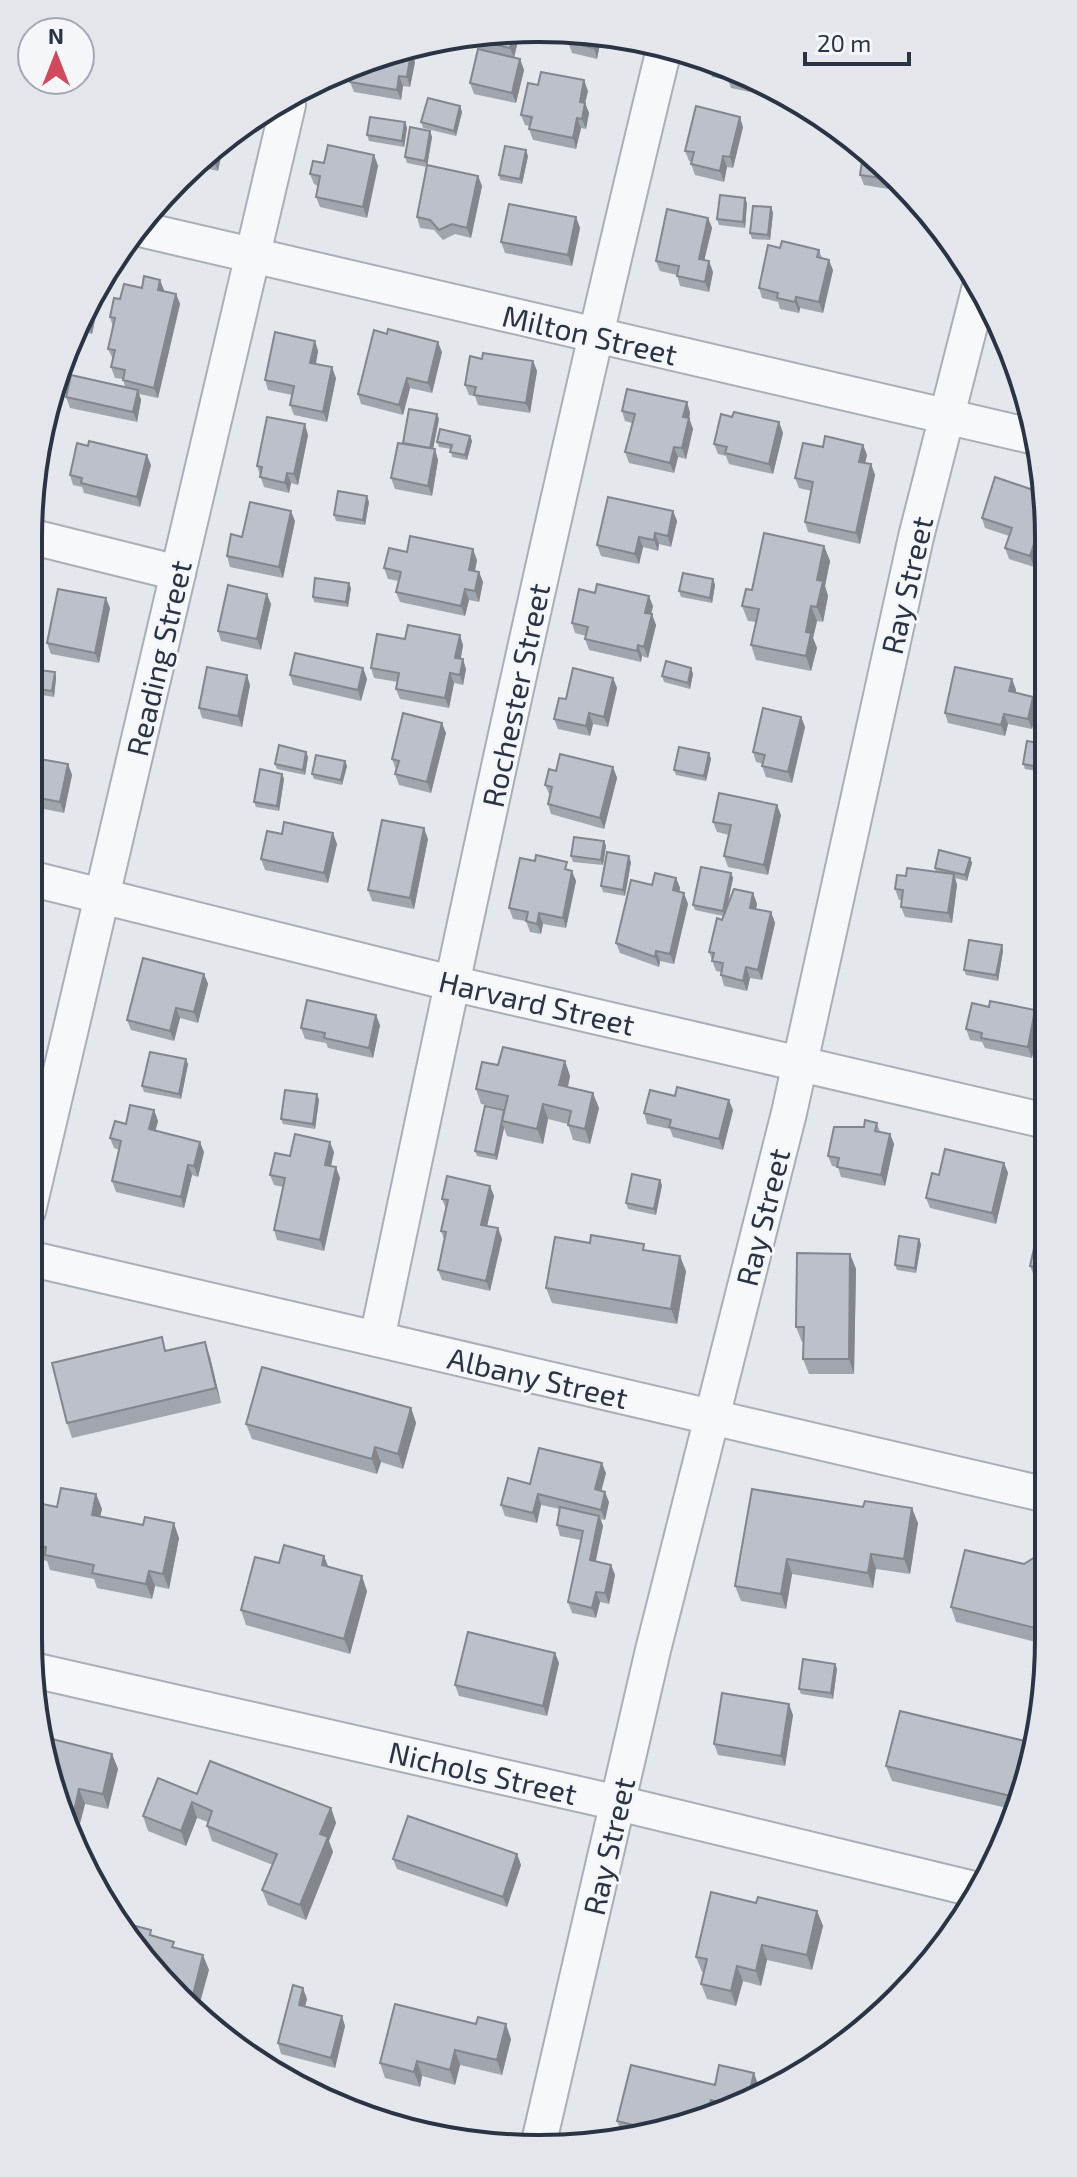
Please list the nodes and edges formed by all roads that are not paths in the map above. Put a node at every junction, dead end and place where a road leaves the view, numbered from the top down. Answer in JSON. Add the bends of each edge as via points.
{"nodes":[{"id":1,"x":662,"y":58,"type":"edge"},
{"id":2,"x":287,"y":111,"type":"edge"},
{"id":3,"x":149,"y":231,"type":"edge"},
{"id":4,"x":253,"y":256,"type":"junction"},
{"id":5,"x":976,"y":304,"type":"edge"},
{"id":6,"x":594,"y":336,"type":"junction"},
{"id":7,"x":947,"y":416,"type":"junction"},
{"id":8,"x":1023,"y":434,"type":"edge"},
{"id":9,"x":42,"y":539,"type":"edge"},
{"id":10,"x":178,"y":573,"type":"junction"},
{"id":11,"x":42,"y":881,"type":"edge"},
{"id":12,"x":102,"y":894,"type":"junction"},
{"id":13,"x":451,"y":983,"type":"junction"},
{"id":14,"x":800,"y":1062,"type":"junction"},
{"id":15,"x":1035,"y":1118,"type":"edge"},
{"id":16,"x":42,"y":1151,"type":"edge"},
{"id":17,"x":42,"y":1261,"type":"edge"},
{"id":18,"x":377,"y":1339,"type":"junction"},
{"id":19,"x":712,"y":1418,"type":"junction"},
{"id":20,"x":1035,"y":1492,"type":"edge"},
{"id":21,"x":43,"y":1672,"type":"edge"},
{"id":22,"x":618,"y":1803,"type":"junction"},
{"id":23,"x":968,"y":1888,"type":"edge"},
{"id":24,"x":541,"y":2135,"type":"edge"}],
"edges":[{"from":1,"to":6,"type":"street","name":"Rochester Street"},
{"from":2,"to":4,"type":"street","name":"Reading Street"},
{"from":3,"to":4,"type":"street","name":"Milton Street"},
{"from":4,"to":6,"type":"street","name":"Milton Street"},
{"from":4,"to":10,"type":"street","name":"Reading Street"},
{"from":5,"to":7,"type":"street","name":"Ray Street"},
{"from":6,"to":7,"type":"street","name":"Milton Street"},
{"from":6,"to":13,"type":"street","name":"Rochester Street"},
{"from":7,"to":8,"type":"street","name":"Milton Street"},
{"from":7,"to":14,"type":"street","name":"Ray Street"},
{"from":9,"to":10,"type":"street"},
{"from":10,"to":12,"type":"street","name":"Reading Street"},
{"from":11,"to":12,"type":"street","name":"Harvard Street"},
{"from":12,"to":13,"type":"street","name":"Harvard Street"},
{"from":12,"to":16,"type":"street","name":"Reading Street"},
{"from":13,"to":14,"type":"street","name":"Harvard Street"},
{"from":13,"to":18,"type":"street","name":"Rochester Street"},
{"from":14,"to":15,"type":"street","name":"Harvard Street"},
{"from":14,"to":19,"type":"street","name":"Ray Street"},
{"from":17,"to":18,"type":"street","name":"Albany Street"},
{"from":18,"to":19,"type":"street","name":"Albany Street"},
{"from":19,"to":20,"type":"street","name":"Albany Street"},
{"from":19,"to":22,"type":"street","name":"Ray Street"},
{"from":21,"to":22,"type":"street","name":"Nichols Street"},
{"from":22,"to":23,"type":"street","name":"Nichols Street"},
{"from":22,"to":24,"type":"street","name":"Ray Street"}]}
